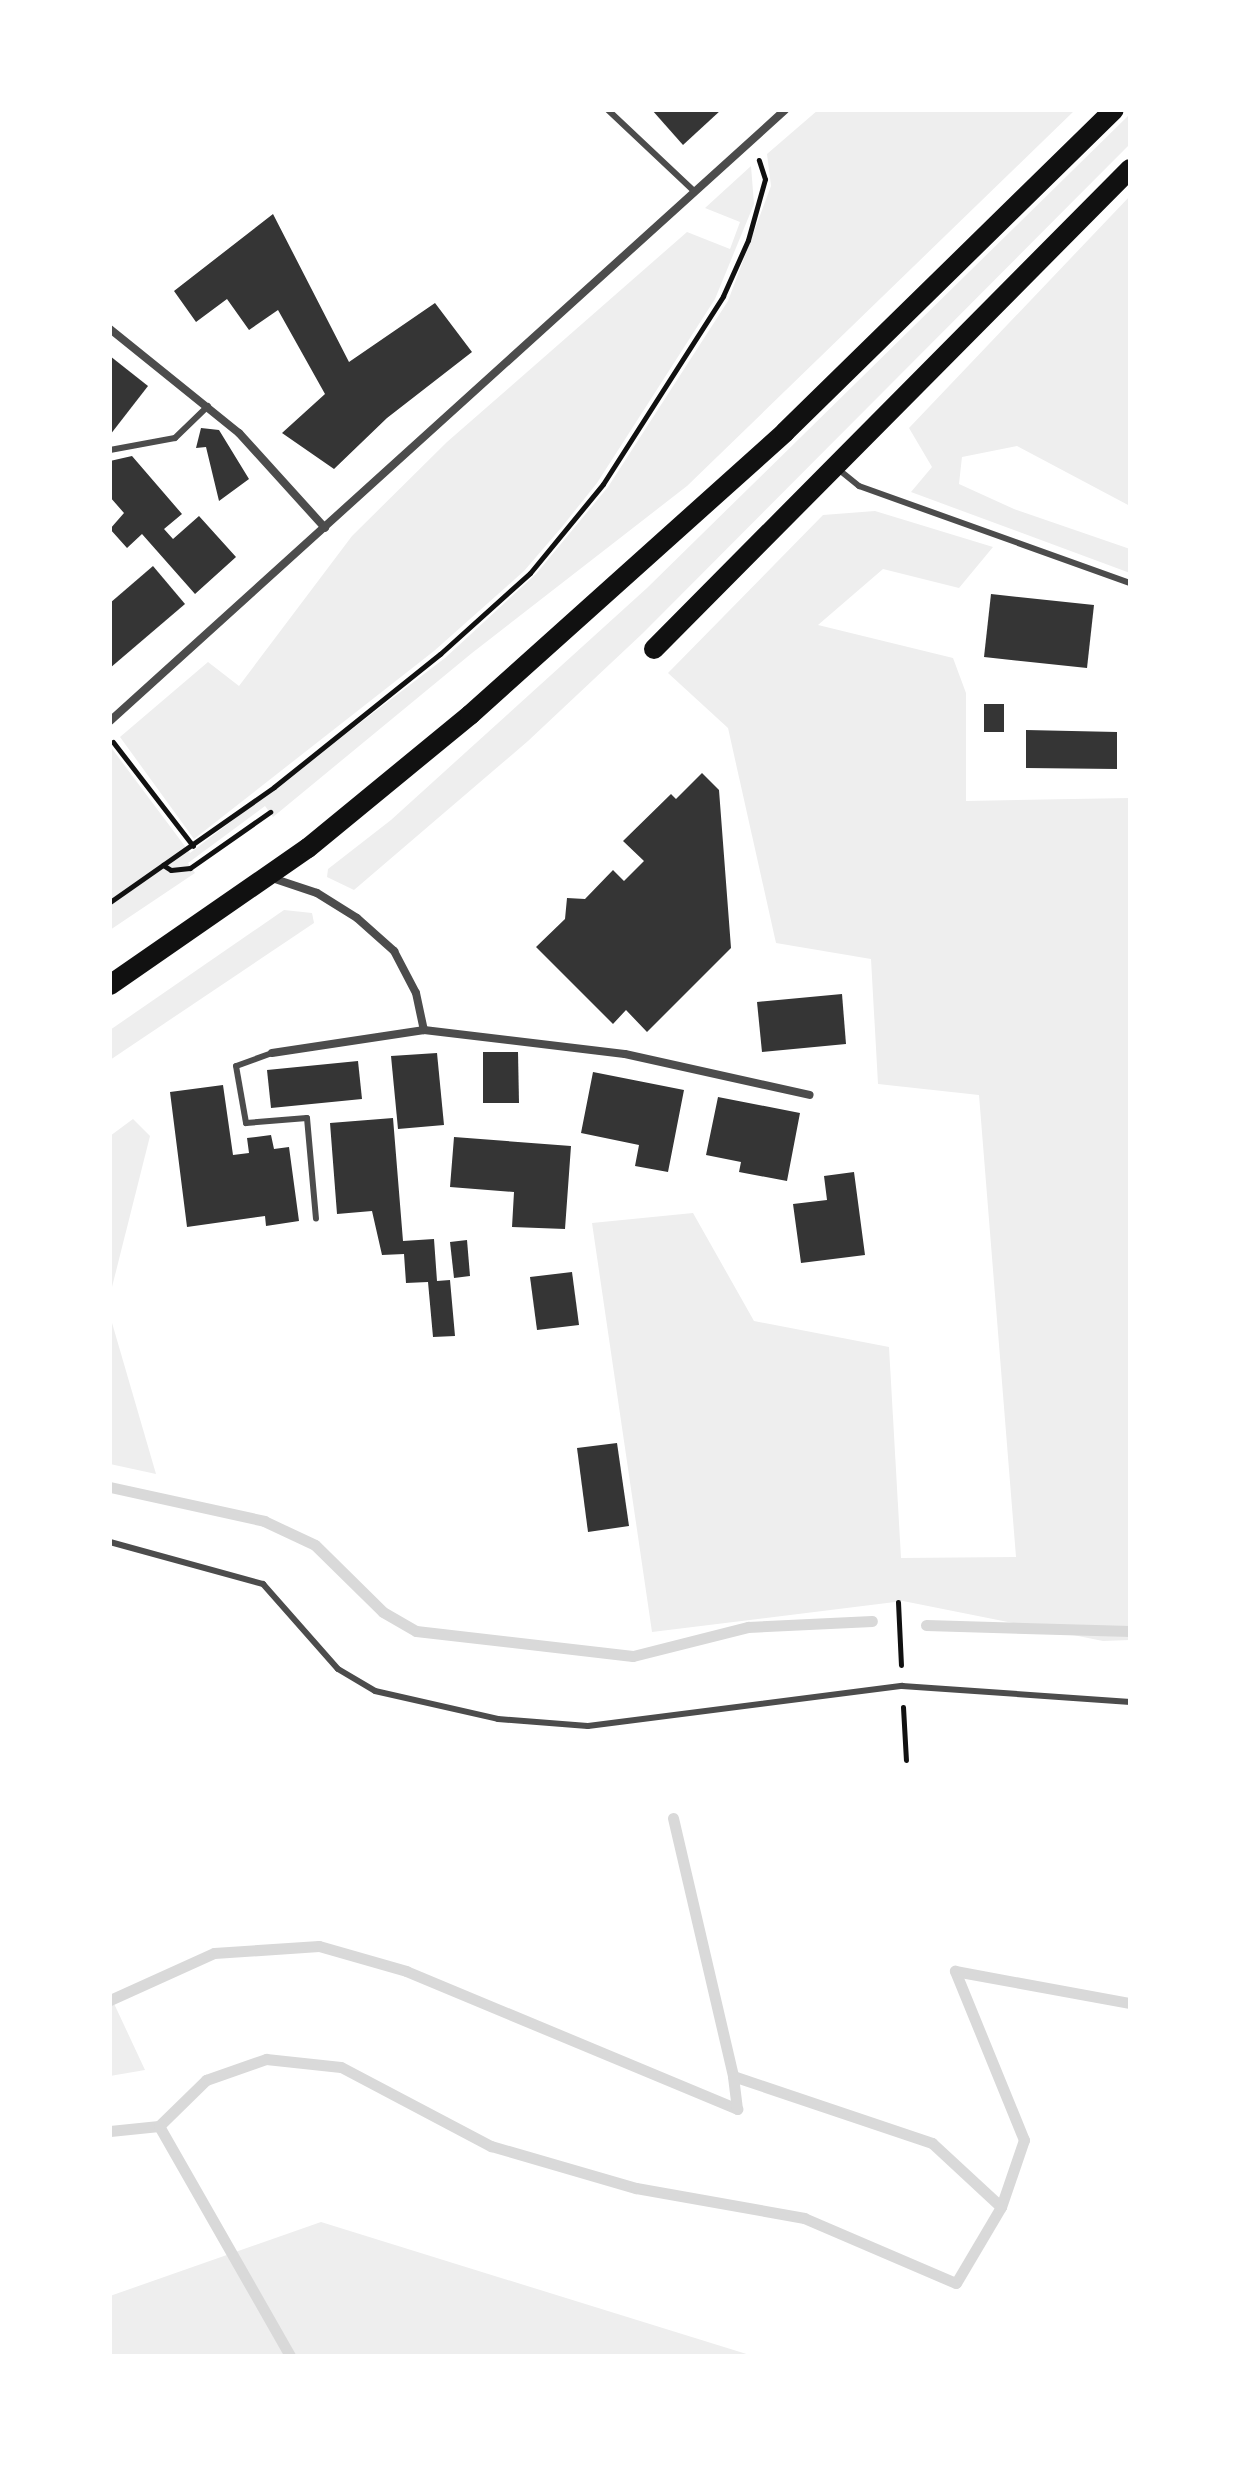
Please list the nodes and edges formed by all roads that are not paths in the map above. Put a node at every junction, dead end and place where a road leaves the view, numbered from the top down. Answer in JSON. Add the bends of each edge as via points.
{"nodes":[{"id":1,"x":608,"y":110,"type":"edge"},
{"id":2,"x":1114,"y":110,"type":"edge"},
{"id":3,"x":779,"y":112,"type":"edge"},
{"id":4,"x":1130,"y":169,"type":"edge"},
{"id":5,"x":693,"y":190,"type":"junction"},
{"id":6,"x":110,"y":329,"type":"edge"},
{"id":7,"x":208,"y":406,"type":"junction"},
{"id":8,"x":110,"y":450,"type":"edge"},
{"id":9,"x":838,"y":469,"type":"junction"},
{"id":10,"x":325,"y":528,"type":"junction"},
{"id":11,"x":1130,"y":583,"type":"edge"},
{"id":12,"x":654,"y":649,"type":"dead end"},
{"id":13,"x":110,"y":721,"type":"edge"},
{"id":14,"x":267,"y":876,"type":"junction"},
{"id":15,"x":110,"y":985,"type":"edge"},
{"id":16,"x":424,"y":1030,"type":"junction"},
{"id":17,"x":272,"y":1053,"type":"joint"},
{"id":18,"x":810,"y":1095,"type":"dead end"},
{"id":19,"x":316,"y":1219,"type":"dead end"},
{"id":20,"x":110,"y":1542,"type":"edge"},
{"id":21,"x":1130,"y":1702,"type":"edge"}],
"edges":[{"from":1,"to":5,"type":"lane"},
{"from":2,"to":14,"type":"main road","via":[[785,432],[629,576],[458,725]]},
{"from":3,"to":5,"type":"street"},
{"from":4,"to":9,"type":"main road"},
{"from":5,"to":10,"type":"street"},
{"from":6,"to":7,"type":"street"},
{"from":7,"to":8,"type":"lane","via":[[175,438]]},
{"from":7,"to":10,"type":"street"},
{"from":9,"to":11,"type":"lane","via":[[859,486]]},
{"from":9,"to":12,"type":"main road"},
{"from":10,"to":13,"type":"street"},
{"from":14,"to":15,"type":"main road"},
{"from":14,"to":16,"type":"street","via":[[317,893],[357,918],[394,951],[416,993]]},
{"from":16,"to":17,"type":"street"},
{"from":16,"to":18,"type":"street","via":[[625,1054]]},
{"from":17,"to":19,"type":"lane","via":[[236,1066],[246,1123],[307,1118]]},
{"from":20,"to":21,"type":"lane","via":[[263,1584],[338,1669],[375,1691],[498,1719],[588,1726],[902,1686]]}]}
